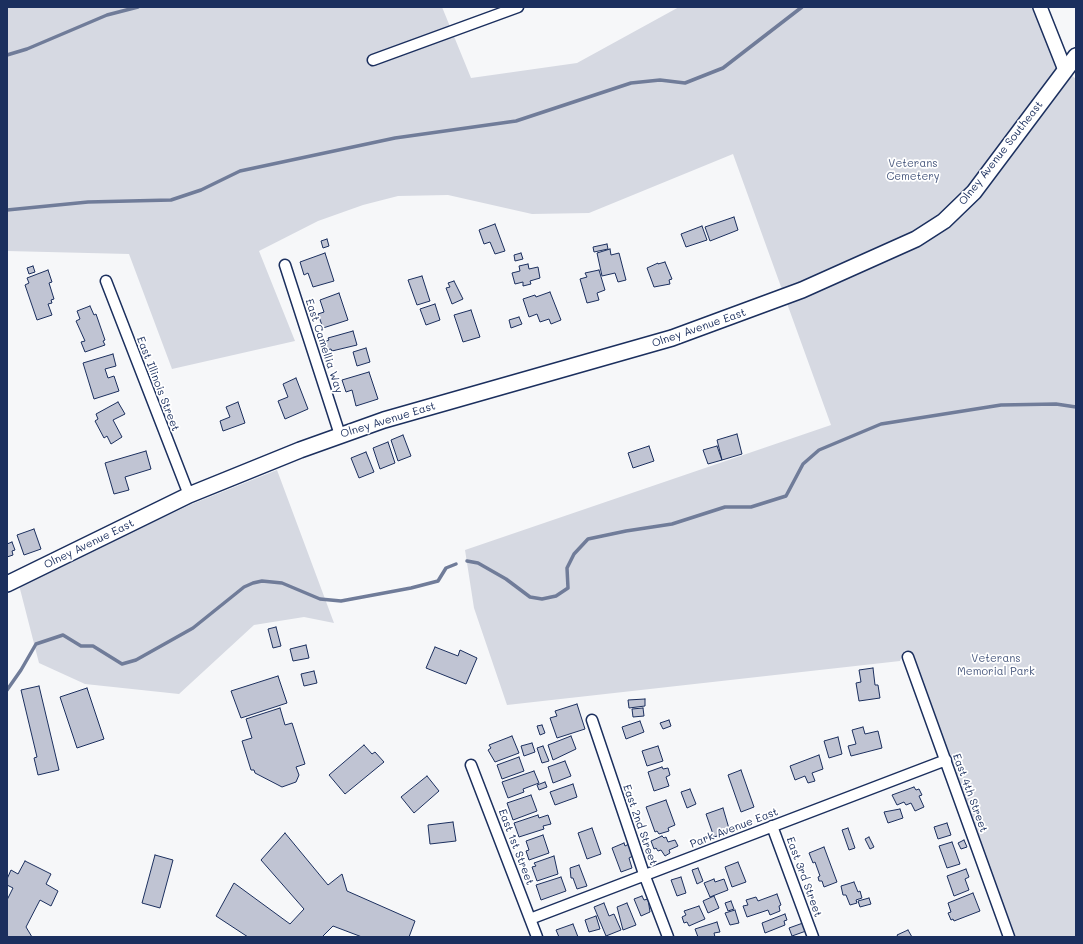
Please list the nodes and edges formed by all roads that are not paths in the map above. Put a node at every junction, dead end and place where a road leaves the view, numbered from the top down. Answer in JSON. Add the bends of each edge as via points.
{"nodes":[{"id":1,"x":518,"y":7,"type":"edge"},
{"id":2,"x":1040,"y":7,"type":"edge"},
{"id":3,"x":1076,"y":56,"type":"edge"},
{"id":4,"x":373,"y":60,"type":"dead end"},
{"id":5,"x":1065,"y":70,"type":"junction"},
{"id":6,"x":285,"y":264,"type":"dead end"},
{"id":7,"x":106,"y":281,"type":"dead end"},
{"id":8,"x":785,"y":297,"type":"joint"},
{"id":9,"x":340,"y":435,"type":"junction"},
{"id":10,"x":189,"y":495,"type":"junction"},
{"id":11,"x":7,"y":584,"type":"edge"},
{"id":12,"x":908,"y":657,"type":"dead end"},
{"id":13,"x":592,"y":720,"type":"dead end"},
{"id":14,"x":946,"y":760,"type":"junction"},
{"id":15,"x":472,"y":765,"type":"dead end"},
{"id":16,"x":772,"y":826,"type":"junction"},
{"id":17,"x":644,"y":874,"type":"junction"},
{"id":18,"x":530,"y":919,"type":"junction"},
{"id":19,"x":537,"y":937,"type":"edge"},
{"id":20,"x":668,"y":937,"type":"edge"},
{"id":21,"x":813,"y":937,"type":"edge"},
{"id":22,"x":1009,"y":937,"type":"edge"}],
"edges":[{"from":1,"to":4,"type":"street"},
{"from":2,"to":5,"type":"street"},
{"from":3,"to":5,"type":"main road","name":"Olney Avenue Southeast"},
{"from":5,"to":8,"type":"main road","name":"Olney Avenue Southeast","via":[[974,192],[944,221],[914,240]]},
{"from":6,"to":9,"type":"street","name":"East Camellia Way"},
{"from":7,"to":10,"type":"street","name":"East Illinois Street"},
{"from":8,"to":9,"type":"main road","name":"Olney Avenue East","via":[[641,348],[384,420]]},
{"from":9,"to":10,"type":"main road","name":"Olney Avenue East"},
{"from":10,"to":11,"type":"main road","name":"Olney Avenue East"},
{"from":12,"to":14,"type":"street","name":"East 4th Street"},
{"from":13,"to":17,"type":"street","name":"East 2nd Street"},
{"from":14,"to":16,"type":"street","name":"Park Avenue East"},
{"from":14,"to":22,"type":"street","name":"East 4th Street"},
{"from":15,"to":18,"type":"street","name":"East 1st Street"},
{"from":16,"to":17,"type":"street","name":"Park Avenue East"},
{"from":16,"to":21,"type":"street","name":"East 3rd Street"},
{"from":17,"to":18,"type":"street","name":"Park Avenue East"},
{"from":17,"to":20,"type":"street","name":"East 2nd Street"},
{"from":18,"to":19,"type":"street","name":"East 1st Street"}]}
